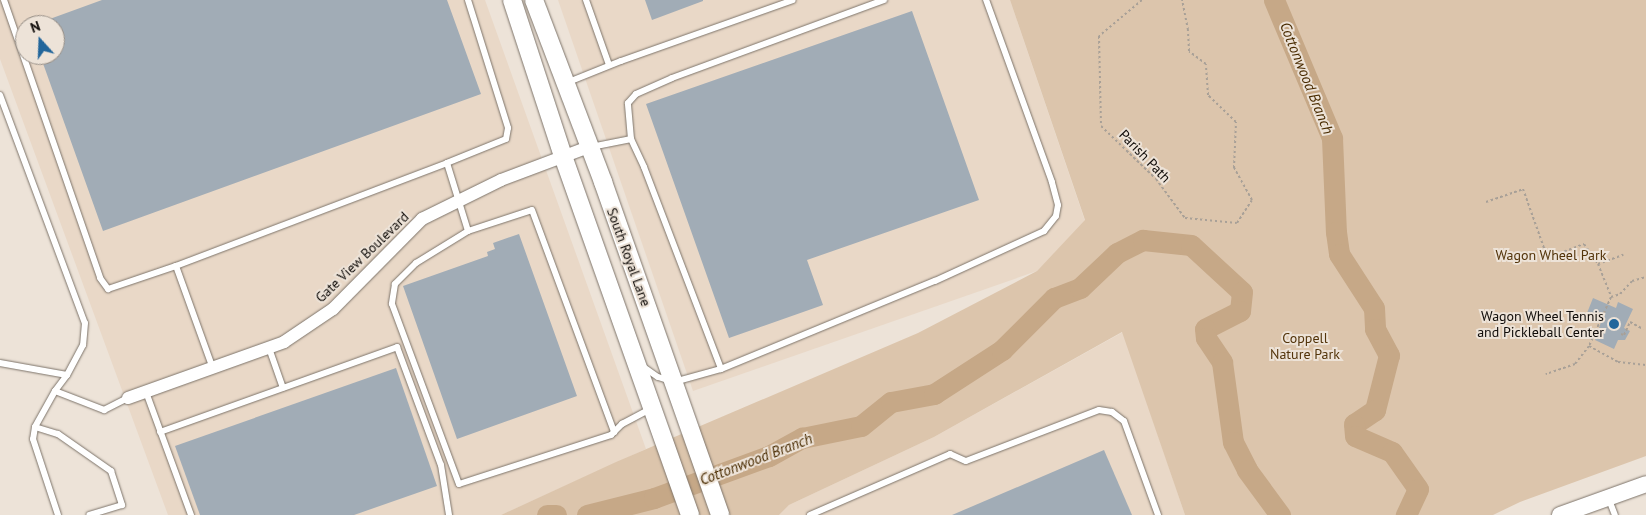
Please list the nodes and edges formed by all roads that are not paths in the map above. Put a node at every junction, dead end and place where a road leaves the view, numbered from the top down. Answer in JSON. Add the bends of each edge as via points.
{"nodes":[{"id":1,"x":4,"y":0,"type":"edge"},
{"id":2,"x":468,"y":0,"type":"edge"},
{"id":3,"x":512,"y":0,"type":"edge"},
{"id":4,"x":534,"y":0,"type":"edge"},
{"id":5,"x":586,"y":0,"type":"edge"},
{"id":6,"x":793,"y":0,"type":"edge"},
{"id":7,"x":884,"y":0,"type":"edge"},
{"id":8,"x":986,"y":0,"type":"edge"},
{"id":9,"x":609,"y":65,"type":"junction"},
{"id":10,"x":565,"y":83,"type":"junction"},
{"id":11,"x":0,"y":95,"type":"edge"},
{"id":12,"x":631,"y":138,"type":"junction"},
{"id":13,"x":589,"y":147,"type":"junction"},
{"id":14,"x":563,"y":156,"type":"junction"},
{"id":15,"x":447,"y":163,"type":"junction"},
{"id":16,"x":460,"y":199,"type":"junction"},
{"id":17,"x":468,"y":231,"type":"junction"},
{"id":18,"x":176,"y":266,"type":"junction"},
{"id":19,"x":269,"y":348,"type":"junction"},
{"id":20,"x":636,"y":361,"type":"junction"},
{"id":21,"x":0,"y":363,"type":"edge"},
{"id":22,"x":213,"y":369,"type":"junction"},
{"id":23,"x":721,"y":369,"type":"junction"},
{"id":24,"x":67,"y":375,"type":"junction"},
{"id":25,"x":674,"y":382,"type":"junction"},
{"id":26,"x":283,"y":388,"type":"junction"},
{"id":27,"x":55,"y":391,"type":"junction"},
{"id":28,"x":146,"y":392,"type":"junction"},
{"id":29,"x":128,"y":398,"type":"joint"},
{"id":30,"x":653,"y":407,"type":"junction"},
{"id":31,"x":35,"y":427,"type":"junction"},
{"id":32,"x":160,"y":432,"type":"junction"},
{"id":33,"x":614,"y":432,"type":"junction"},
{"id":34,"x":1646,"y":484,"type":"edge"},
{"id":35,"x":1608,"y":498,"type":"junction"},
{"id":36,"x":58,"y":515,"type":"edge"},
{"id":37,"x":90,"y":515,"type":"edge"},
{"id":38,"x":191,"y":515,"type":"edge"},
{"id":39,"x":449,"y":515,"type":"edge"},
{"id":40,"x":690,"y":515,"type":"edge"},
{"id":41,"x":720,"y":515,"type":"edge"},
{"id":42,"x":810,"y":515,"type":"edge"},
{"id":43,"x":1158,"y":515,"type":"edge"},
{"id":44,"x":1560,"y":515,"type":"edge"},
{"id":45,"x":1615,"y":515,"type":"edge"}],
"edges":[{"from":1,"to":18,"type":"lane","via":[[100,278],[108,290]]},
{"from":2,"to":15,"type":"lane","via":[[508,128],[506,139]]},
{"from":3,"to":14,"type":"main road","name":"South Royal Lane"},
{"from":4,"to":10,"type":"main road","name":"South Royal Lane"},
{"from":5,"to":9,"type":"lane"},
{"from":6,"to":9,"type":"lane"},
{"from":7,"to":12,"type":"lane","via":[[636,94],[628,103]]},
{"from":8,"to":23,"type":"lane","via":[[1052,182],[1058,206],[1056,216],[1044,231],[944,277]]},
{"from":9,"to":10,"type":"lane"},
{"from":10,"to":13,"type":"main road","name":"South Royal Lane"},
{"from":11,"to":24,"type":"lane","via":[[85,324],[83,345]]},
{"from":12,"to":13,"type":"lane"},
{"from":12,"to":23,"type":"lane"},
{"from":13,"to":14,"type":"street","name":"Gate View Boulevard"},
{"from":13,"to":25,"type":"main road","name":"South Royal Lane"},
{"from":14,"to":16,"type":"street","name":"Gate View Boulevard"},
{"from":14,"to":20,"type":"main road","name":"South Royal Lane"},
{"from":15,"to":16,"type":"lane"},
{"from":15,"to":18,"type":"lane"},
{"from":16,"to":17,"type":"lane"},
{"from":16,"to":19,"type":"street","name":"Gate View Boulevard","via":[[422,219],[333,309],[284,342]]},
{"from":17,"to":33,"type":"lane","via":[[532,210]]},
{"from":17,"to":33,"type":"lane","via":[[416,263],[395,284],[392,304],[459,484],[610,436]]},
{"from":18,"to":22,"type":"lane"},
{"from":19,"to":22,"type":"street","name":"Gate View Boulevard"},
{"from":19,"to":26,"type":"lane"},
{"from":20,"to":25,"type":"lane"},
{"from":20,"to":30,"type":"main road","name":"South Royal Lane"},
{"from":21,"to":24,"type":"lane"},
{"from":22,"to":28,"type":"street","name":"Gate View Boulevard"},
{"from":23,"to":25,"type":"lane"},
{"from":24,"to":27,"type":"lane"},
{"from":25,"to":41,"type":"main road","name":"South Royal Lane"},
{"from":26,"to":32,"type":"lane"},
{"from":26,"to":39,"type":"lane","via":[[396,347],[441,465]]},
{"from":27,"to":29,"type":"lane","via":[[104,410]]},
{"from":27,"to":31,"type":"lane"},
{"from":28,"to":29,"type":"street","name":"Gate View Boulevard"},
{"from":28,"to":32,"type":"lane"},
{"from":30,"to":33,"type":"lane"},
{"from":30,"to":40,"type":"main road","name":"South Royal Lane"},
{"from":31,"to":36,"type":"lane","via":[[33,439]]},
{"from":31,"to":37,"type":"lane","via":[[58,434],[111,470],[122,505]]},
{"from":32,"to":38,"type":"lane"},
{"from":34,"to":35,"type":"street"},
{"from":35,"to":44,"type":"street"},
{"from":35,"to":45,"type":"lane"},
{"from":42,"to":43,"type":"lane","via":[[950,454],[966,461],[1099,410],[1112,412],[1124,420]]}]}
